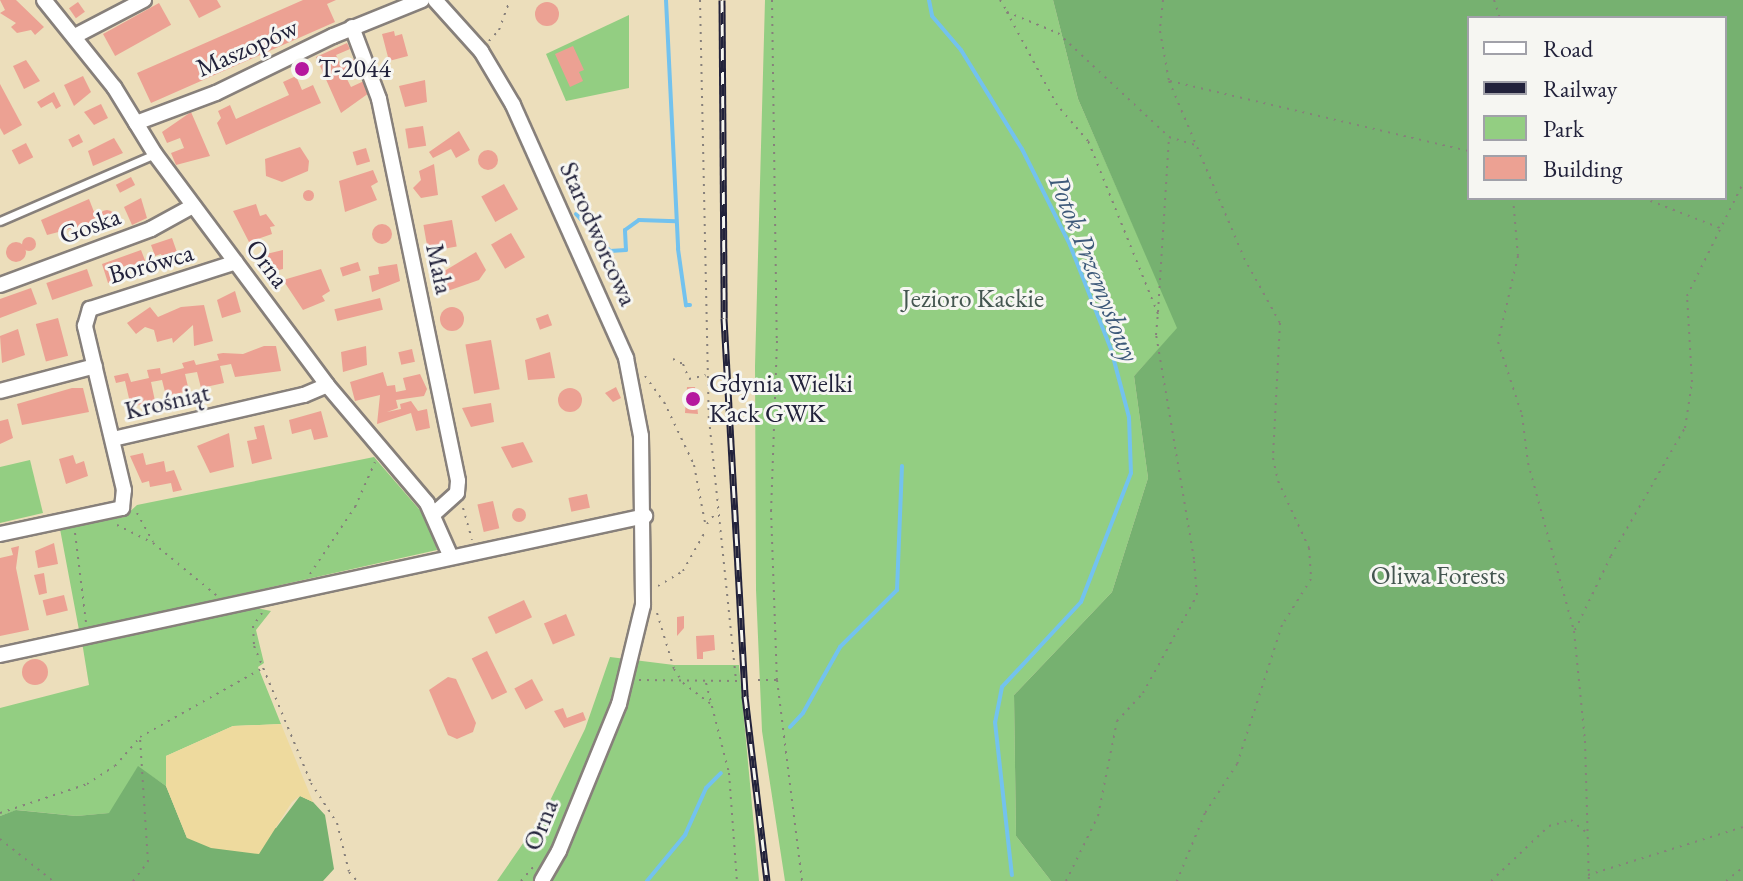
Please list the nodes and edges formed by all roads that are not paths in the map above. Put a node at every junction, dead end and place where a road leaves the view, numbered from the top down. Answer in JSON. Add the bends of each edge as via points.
{"nodes":[{"id":1,"x":44,"y":0,"type":"edge"},
{"id":2,"x":144,"y":0,"type":"edge"},
{"id":3,"x":422,"y":0,"type":"edge"},
{"id":4,"x":435,"y":0,"type":"edge"},
{"id":5,"x":352,"y":27,"type":"junction"},
{"id":6,"x":75,"y":36,"type":"junction"},
{"id":7,"x":136,"y":123,"type":"junction"},
{"id":8,"x":155,"y":154,"type":"junction"},
{"id":9,"x":193,"y":206,"type":"junction"},
{"id":10,"x":0,"y":221,"type":"edge"},
{"id":11,"x":236,"y":262,"type":"junction"},
{"id":12,"x":0,"y":285,"type":"edge"},
{"id":13,"x":95,"y":366,"type":"junction"},
{"id":14,"x":327,"y":385,"type":"junction"},
{"id":15,"x":0,"y":391,"type":"edge"},
{"id":16,"x":113,"y":439,"type":"junction"},
{"id":17,"x":434,"y":514,"type":"junction"},
{"id":18,"x":645,"y":516,"type":"junction"},
{"id":19,"x":0,"y":534,"type":"edge"},
{"id":20,"x":450,"y":555,"type":"junction"},
{"id":21,"x":0,"y":655,"type":"edge"},
{"id":22,"x":542,"y":881,"type":"edge"}],
"edges":[{"from":1,"to":6,"type":"street","name":"Orna"},
{"from":2,"to":6,"type":"street"},
{"from":3,"to":5,"type":"street","name":"Maszopów"},
{"from":4,"to":18,"type":"street","name":"Starodworcowa","via":[[485,58],[513,105],[628,366],[641,436]]},
{"from":5,"to":7,"type":"street","name":"Maszopów","via":[[216,93]]},
{"from":5,"to":17,"type":"street","name":"Mała","via":[[379,99],[457,493]]},
{"from":6,"to":7,"type":"street","name":"Orna"},
{"from":7,"to":8,"type":"street","name":"Orna"},
{"from":8,"to":9,"type":"street","name":"Orna"},
{"from":8,"to":10,"type":"lane"},
{"from":9,"to":11,"type":"street","name":"Orna"},
{"from":9,"to":12,"type":"street","name":"Goska","via":[[151,229]]},
{"from":11,"to":13,"type":"street","name":"Borówca","via":[[90,309],[85,326]]},
{"from":11,"to":14,"type":"street","name":"Orna"},
{"from":13,"to":15,"type":"street"},
{"from":13,"to":16,"type":"street","name":"Borówca"},
{"from":14,"to":16,"type":"street","name":"Krośniąt","via":[[304,395]]},
{"from":14,"to":17,"type":"street","name":"Orna"},
{"from":16,"to":19,"type":"street","name":"Krośniąt","via":[[125,500],[122,508]]},
{"from":17,"to":20,"type":"street","name":"Orna"},
{"from":18,"to":20,"type":"street"},
{"from":18,"to":22,"type":"street","name":"Orna","via":[[645,582],[626,678],[559,851]]},
{"from":20,"to":21,"type":"street"}]}
